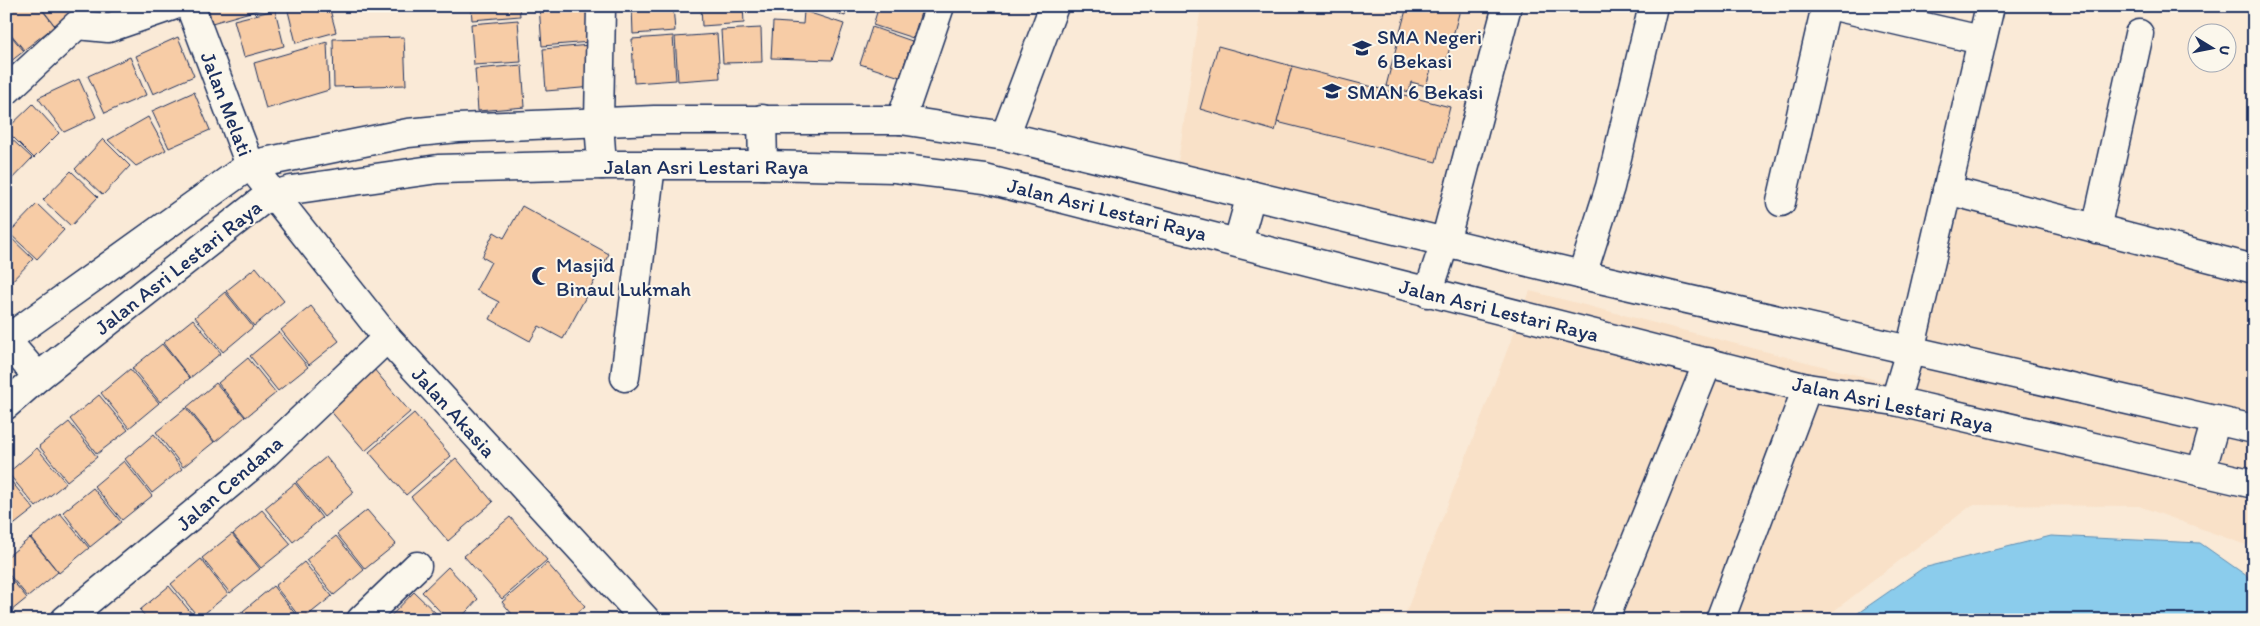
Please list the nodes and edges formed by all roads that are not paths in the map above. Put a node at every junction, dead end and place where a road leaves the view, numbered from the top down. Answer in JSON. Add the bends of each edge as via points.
{"nodes":[{"id":1,"x":172,"y":6,"type":"edge"},
{"id":2,"x":190,"y":6,"type":"edge"},
{"id":3,"x":601,"y":6,"type":"edge"},
{"id":4,"x":940,"y":6,"type":"edge"},
{"id":5,"x":1054,"y":6,"type":"edge"},
{"id":6,"x":1507,"y":6,"type":"edge"},
{"id":7,"x":1653,"y":6,"type":"edge"},
{"id":8,"x":1826,"y":6,"type":"edge"},
{"id":9,"x":1834,"y":6,"type":"edge"},
{"id":10,"x":1990,"y":6,"type":"edge"},
{"id":11,"x":83,"y":15,"type":"edge"},
{"id":12,"x":2139,"y":34,"type":"dead end"},
{"id":13,"x":1981,"y":40,"type":"junction"},
{"id":14,"x":6,"y":92,"type":"edge"},
{"id":15,"x":762,"y":119,"type":"junction"},
{"id":16,"x":901,"y":120,"type":"junction"},
{"id":17,"x":599,"y":123,"type":"junction"},
{"id":18,"x":1005,"y":136,"type":"junction"},
{"id":19,"x":250,"y":165,"type":"junction"},
{"id":20,"x":602,"y":165,"type":"junction"},
{"id":21,"x":651,"y":165,"type":"junction"},
{"id":22,"x":763,"y":165,"type":"junction"},
{"id":23,"x":1947,"y":190,"type":"junction"},
{"id":24,"x":274,"y":194,"type":"junction"},
{"id":25,"x":1250,"y":195,"type":"junction"},
{"id":26,"x":1781,"y":202,"type":"dead end"},
{"id":27,"x":2096,"y":229,"type":"junction"},
{"id":28,"x":1238,"y":242,"type":"junction"},
{"id":29,"x":1445,"y":242,"type":"junction"},
{"id":30,"x":2254,"y":269,"type":"edge"},
{"id":31,"x":1582,"y":275,"type":"junction"},
{"id":32,"x":1428,"y":292,"type":"junction"},
{"id":33,"x":387,"y":338,"type":"junction"},
{"id":34,"x":6,"y":340,"type":"edge"},
{"id":35,"x":1910,"y":351,"type":"junction"},
{"id":36,"x":1708,"y":362,"type":"junction"},
{"id":37,"x":38,"y":377,"type":"junction"},
{"id":38,"x":625,"y":377,"type":"dead end"},
{"id":39,"x":1808,"y":388,"type":"junction"},
{"id":40,"x":1895,"y":401,"type":"junction"},
{"id":41,"x":6,"y":405,"type":"edge"},
{"id":42,"x":2216,"y":420,"type":"junction"},
{"id":43,"x":2254,"y":429,"type":"edge"},
{"id":44,"x":2201,"y":472,"type":"junction"},
{"id":45,"x":2254,"y":484,"type":"edge"},
{"id":46,"x":417,"y":566,"type":"dead end"},
{"id":47,"x":77,"y":616,"type":"edge"},
{"id":48,"x":360,"y":620,"type":"edge"},
{"id":49,"x":646,"y":620,"type":"edge"},
{"id":50,"x":1604,"y":620,"type":"edge"},
{"id":51,"x":1720,"y":620,"type":"edge"}],
"edges":[{"from":1,"to":11,"type":"street","via":[[108,28]]},
{"from":2,"to":19,"type":"street","name":"Jalan Melati"},
{"from":3,"to":17,"type":"street"},
{"from":4,"to":16,"type":"street"},
{"from":5,"to":18,"type":"street"},
{"from":6,"to":29,"type":"street"},
{"from":7,"to":31,"type":"street","via":[[1610,187]]},
{"from":8,"to":26,"type":"street"},
{"from":9,"to":13,"type":"street"},
{"from":10,"to":13,"type":"street"},
{"from":11,"to":14,"type":"street"},
{"from":12,"to":27,"type":"street"},
{"from":13,"to":23,"type":"street"},
{"from":15,"to":16,"type":"street","name":"Jalan Asri Lestari Raya"},
{"from":15,"to":17,"type":"street","name":"Jalan Asri Lestari Raya"},
{"from":15,"to":22,"type":"street"},
{"from":16,"to":18,"type":"street","name":"Jalan Asri Lestari Raya"},
{"from":17,"to":19,"type":"street","name":"Jalan Asri Lestari Raya","via":[[408,133]]},
{"from":17,"to":20,"type":"street"},
{"from":18,"to":25,"type":"street","name":"Jalan Asri Lestari Raya"},
{"from":19,"to":24,"type":"street","name":"Jalan Melati"},
{"from":19,"to":34,"type":"street","name":"Jalan Asri Lestari Raya"},
{"from":20,"to":21,"type":"street","name":"Jalan Asri Lestari Raya"},
{"from":20,"to":24,"type":"street","name":"Jalan Asri Lestari Raya","via":[[438,169]]},
{"from":21,"to":22,"type":"street","name":"Jalan Asri Lestari Raya"},
{"from":21,"to":38,"type":"street"},
{"from":22,"to":28,"type":"street","name":"Jalan Asri Lestari Raya","via":[[894,168],[985,179]]},
{"from":23,"to":27,"type":"street"},
{"from":23,"to":35,"type":"street"},
{"from":24,"to":33,"type":"street","name":"Jalan Akasia"},
{"from":24,"to":37,"type":"street","name":"Jalan Asri Lestari Raya"},
{"from":25,"to":28,"type":"street"},
{"from":25,"to":29,"type":"street","name":"Jalan Asri Lestari Raya"},
{"from":27,"to":30,"type":"street"},
{"from":28,"to":32,"type":"street","name":"Jalan Asri Lestari Raya"},
{"from":29,"to":31,"type":"street","name":"Jalan Asri Lestari Raya"},
{"from":29,"to":32,"type":"street"},
{"from":31,"to":35,"type":"street","name":"Jalan Asri Lestari Raya"},
{"from":32,"to":36,"type":"street","name":"Jalan Asri Lestari Raya"},
{"from":33,"to":47,"type":"street","name":"Jalan Cendana","via":[[261,458]]},
{"from":33,"to":49,"type":"street","name":"Jalan Akasia"},
{"from":34,"to":37,"type":"street"},
{"from":35,"to":40,"type":"street"},
{"from":35,"to":42,"type":"street","name":"Jalan Asri Lestari Raya"},
{"from":36,"to":39,"type":"street","name":"Jalan Asri Lestari Raya"},
{"from":36,"to":50,"type":"street"},
{"from":37,"to":41,"type":"street","name":"Jalan Asri Lestari Raya"},
{"from":39,"to":40,"type":"street","name":"Jalan Asri Lestari Raya"},
{"from":39,"to":51,"type":"street"},
{"from":40,"to":44,"type":"street","name":"Jalan Asri Lestari Raya"},
{"from":42,"to":43,"type":"street","name":"Jalan Asri Lestari Raya"},
{"from":42,"to":44,"type":"street"},
{"from":44,"to":45,"type":"street","name":"Jalan Asri Lestari Raya"},
{"from":46,"to":48,"type":"street"}]}
